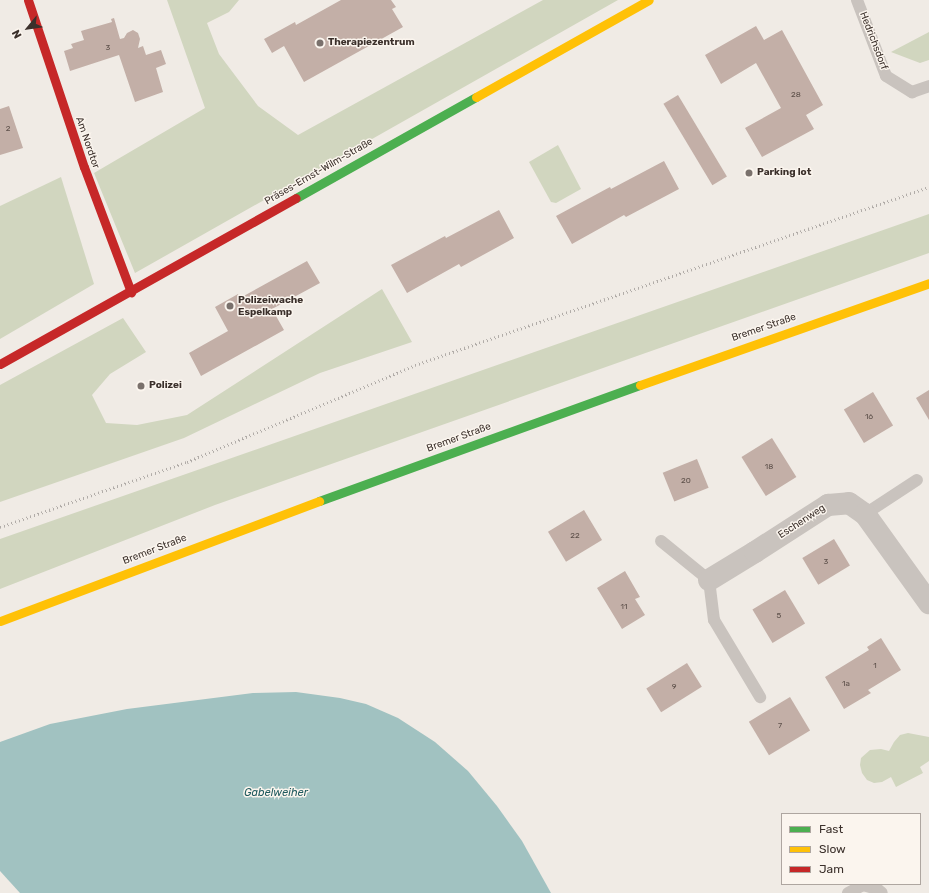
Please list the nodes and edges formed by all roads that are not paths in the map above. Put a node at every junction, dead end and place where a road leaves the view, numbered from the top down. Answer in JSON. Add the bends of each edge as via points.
{"nodes":[{"id":1,"x":28,"y":0,"type":"edge"},
{"id":2,"x":649,"y":0,"type":"edge"},
{"id":3,"x":857,"y":0,"type":"edge"},
{"id":4,"x":929,"y":86,"type":"edge"},
{"id":5,"x":929,"y":283,"type":"edge"},
{"id":6,"x":130,"y":292,"type":"junction"},
{"id":7,"x":0,"y":364,"type":"edge"},
{"id":8,"x":918,"y":480,"type":"dead end"},
{"id":9,"x":865,"y":514,"type":"junction"},
{"id":10,"x":660,"y":541,"type":"dead end"},
{"id":11,"x":709,"y":580,"type":"junction"},
{"id":12,"x":929,"y":603,"type":"edge"},
{"id":13,"x":0,"y":621,"type":"edge"},
{"id":14,"x":760,"y":697,"type":"dead end"},
{"id":15,"x":848,"y":893,"type":"edge"},
{"id":16,"x":882,"y":893,"type":"edge"}],
"edges":[{"from":1,"to":6,"type":"street","name":"Am Nordtor","via":[[84,167]]},
{"from":2,"to":6,"type":"street","name":"Präses-Ernst-Wilm-Straße"},
{"from":3,"to":4,"type":"lane","name":"Hedrichsdorf","via":[[886,76],[912,92]]},
{"from":5,"to":13,"type":"street","name":"Bremer Straße","via":[[344,491]]},
{"from":6,"to":7,"type":"street","name":"Präses-Ernst-Wilm-Straße"},
{"from":8,"to":9,"type":"lane"},
{"from":9,"to":11,"type":"street","name":"Eschenweg","via":[[849,503],[828,505]]},
{"from":9,"to":12,"type":"street","name":"Eschenweg"},
{"from":10,"to":11,"type":"lane"},
{"from":11,"to":14,"type":"lane","via":[[714,620]]},
{"from":15,"to":16,"type":"lane","via":[[863,885]]}]}
